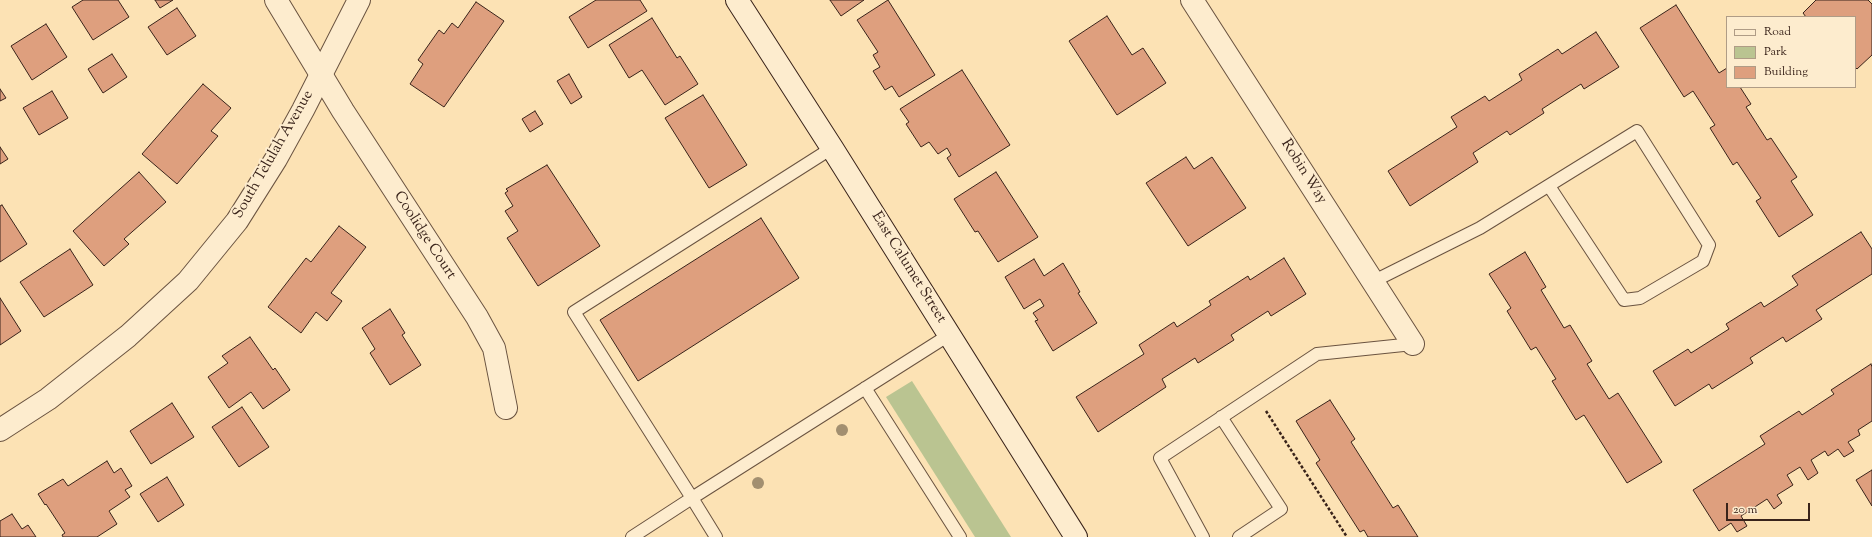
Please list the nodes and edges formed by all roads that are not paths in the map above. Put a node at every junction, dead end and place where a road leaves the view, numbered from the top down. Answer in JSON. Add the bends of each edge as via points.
{"nodes":[{"id":1,"x":276,"y":0,"type":"edge"},
{"id":2,"x":359,"y":0,"type":"edge"},
{"id":3,"x":737,"y":0,"type":"edge"},
{"id":4,"x":1192,"y":0,"type":"edge"},
{"id":5,"x":321,"y":73,"type":"junction"},
{"id":6,"x":832,"y":148,"type":"junction"},
{"id":7,"x":1549,"y":186,"type":"junction"},
{"id":8,"x":1372,"y":282,"type":"junction"},
{"id":9,"x":949,"y":334,"type":"junction"},
{"id":10,"x":1413,"y":344,"type":"joint"},
{"id":11,"x":865,"y":388,"type":"junction"},
{"id":12,"x":506,"y":408,"type":"dead end"},
{"id":13,"x":1222,"y":417,"type":"junction"},
{"id":14,"x":0,"y":430,"type":"edge"},
{"id":15,"x":692,"y":498,"type":"junction"},
{"id":16,"x":632,"y":537,"type":"edge"},
{"id":17,"x":716,"y":537,"type":"edge"},
{"id":18,"x":960,"y":537,"type":"edge"},
{"id":19,"x":1076,"y":537,"type":"edge"},
{"id":20,"x":1203,"y":537,"type":"edge"},
{"id":21,"x":1240,"y":537,"type":"edge"}],
"edges":[{"from":1,"to":5,"type":"street","name":"Coolidge Court"},
{"from":2,"to":5,"type":"street","name":"South Telulah Avenue"},
{"from":3,"to":6,"type":"street","name":"East Calumet Street"},
{"from":4,"to":8,"type":"street","name":"Robin Way"},
{"from":5,"to":12,"type":"street","name":"Coolidge Court","via":[[477,317],[494,348]]},
{"from":5,"to":14,"type":"street","name":"South Telulah Avenue","via":[[276,160],[237,221],[188,281],[128,336],[48,399]]},
{"from":6,"to":9,"type":"street","name":"East Calumet Street"},
{"from":6,"to":15,"type":"lane","via":[[574,312]]},
{"from":7,"to":7,"type":"lane","via":[[1637,132],[1709,245],[1703,261],[1640,298],[1624,300]]},
{"from":7,"to":8,"type":"lane","via":[[1480,228]]},
{"from":8,"to":10,"type":"street","name":"Robin Way"},
{"from":9,"to":11,"type":"lane"},
{"from":9,"to":19,"type":"street","name":"East Calumet Street"},
{"from":10,"to":13,"type":"lane","via":[[1316,354]]},
{"from":11,"to":15,"type":"lane"},
{"from":11,"to":18,"type":"lane"},
{"from":13,"to":20,"type":"lane","via":[[1160,458]]},
{"from":13,"to":21,"type":"lane","via":[[1281,509]]},
{"from":15,"to":16,"type":"lane"},
{"from":15,"to":17,"type":"lane"}]}
